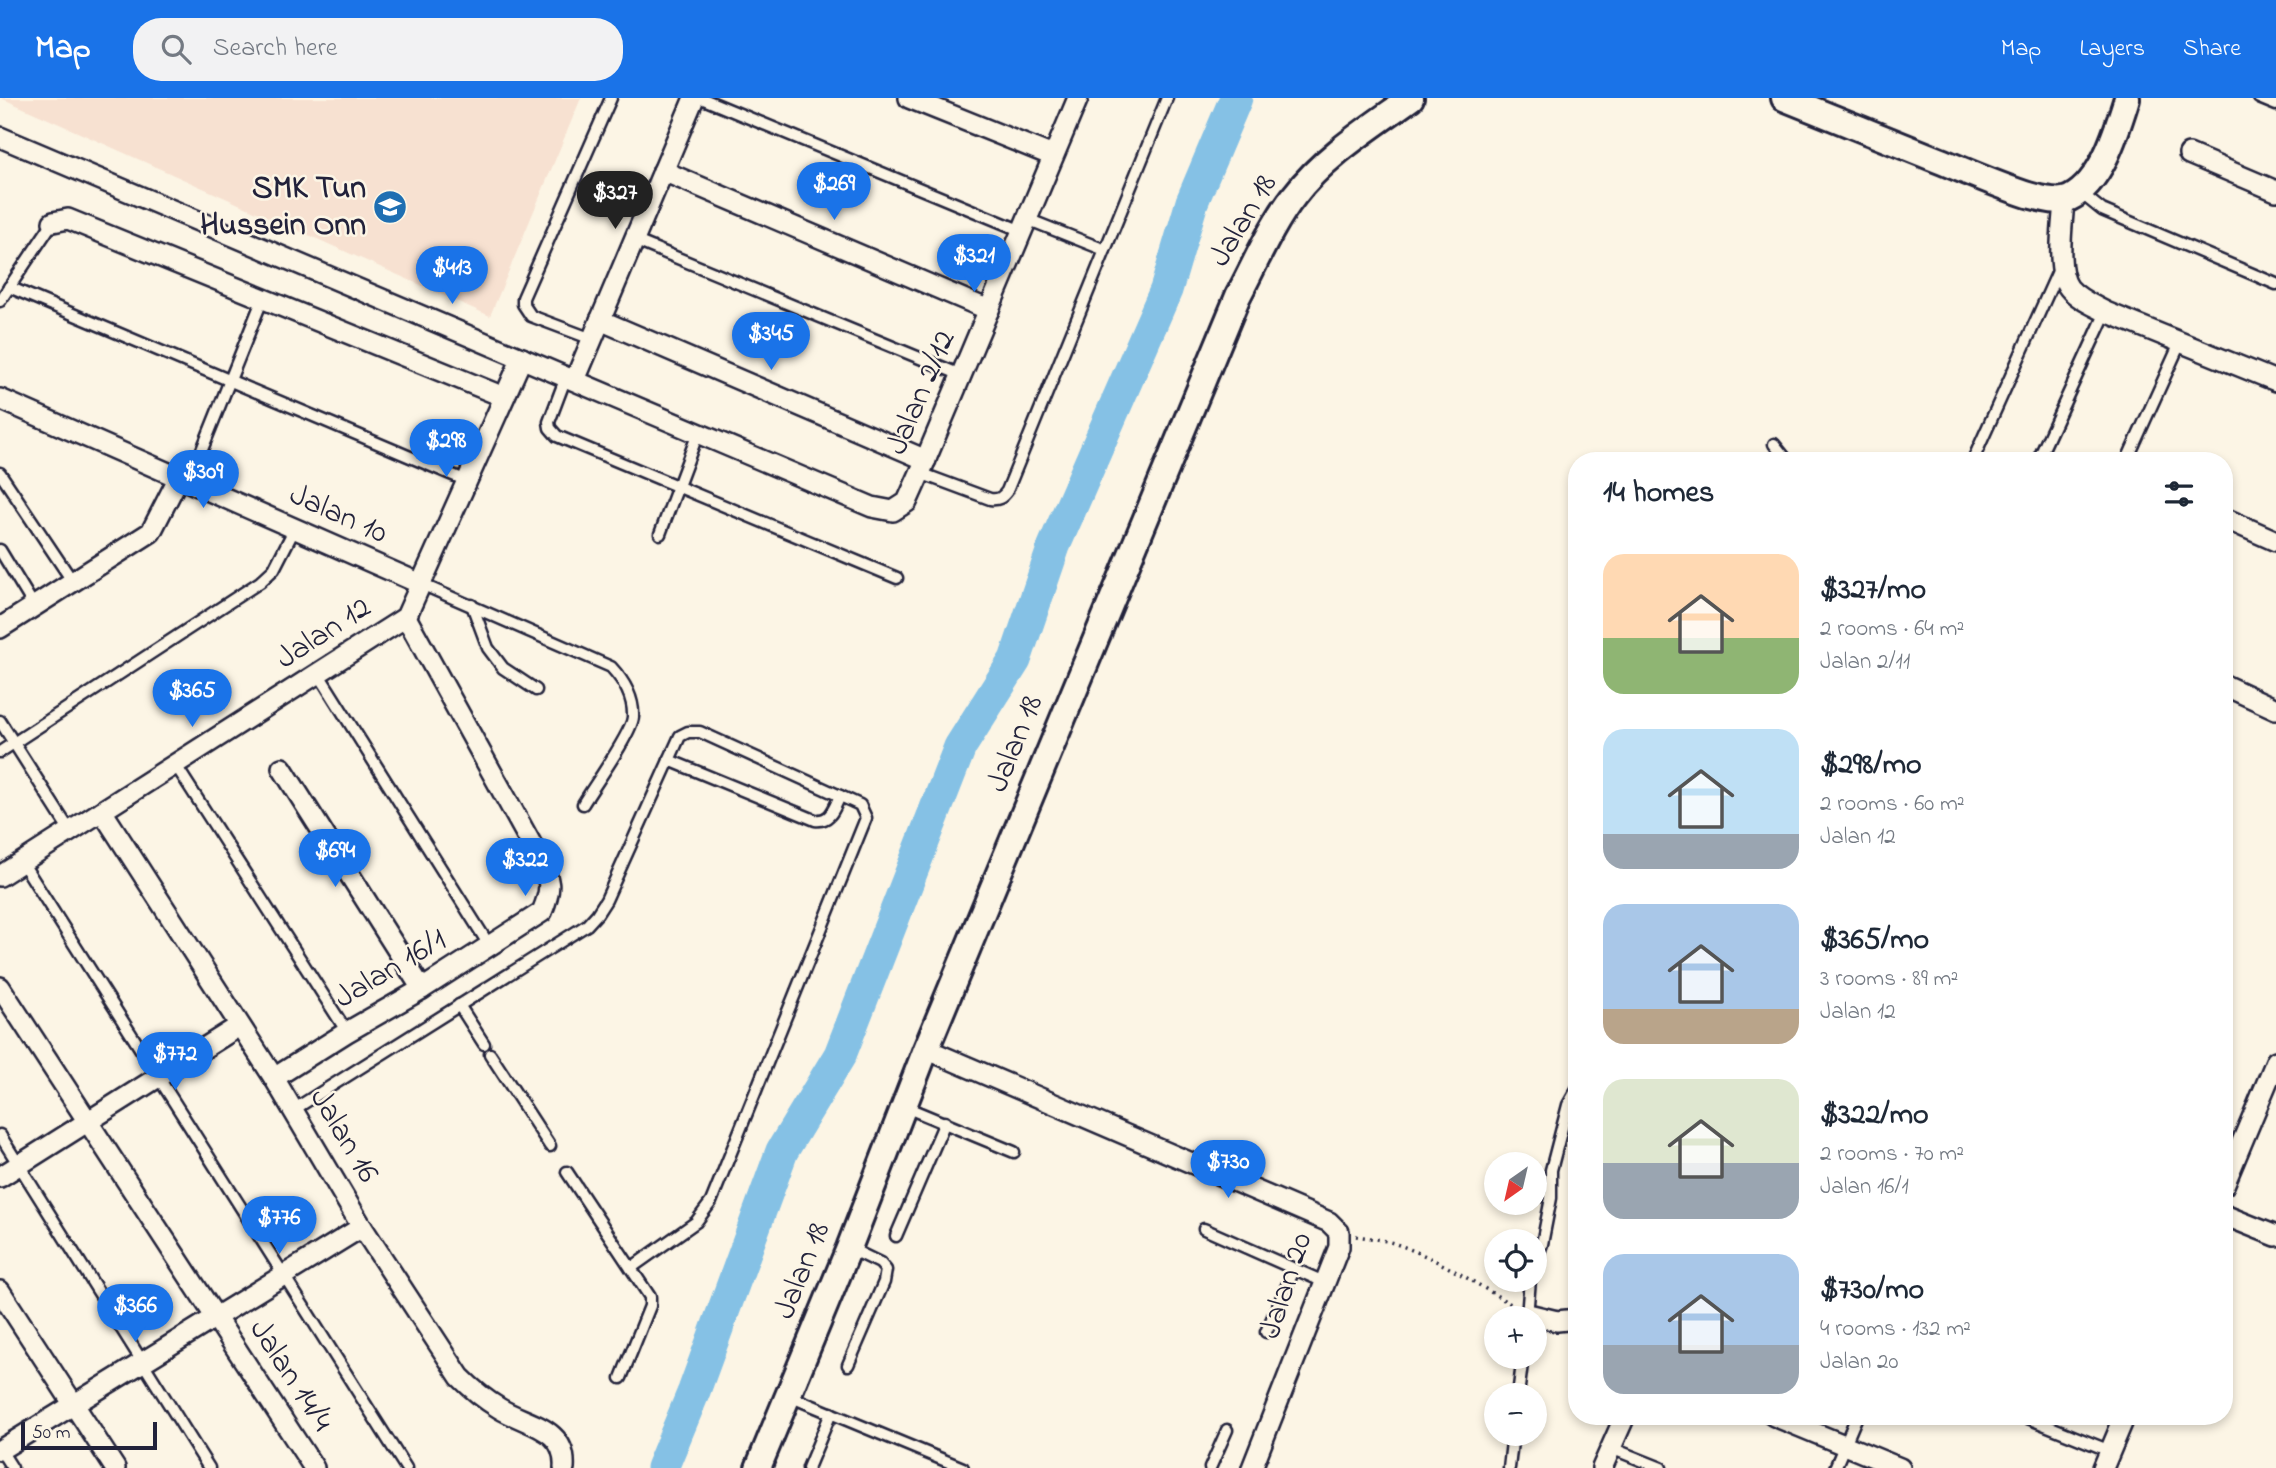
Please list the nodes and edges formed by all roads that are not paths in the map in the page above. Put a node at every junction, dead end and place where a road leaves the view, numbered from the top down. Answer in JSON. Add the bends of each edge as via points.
{"nodes":[{"id":1,"x":611,"y":98,"type":"edge"},
{"id":2,"x":694,"y":98,"type":"edge"},
{"id":3,"x":701,"y":98,"type":"edge"},
{"id":4,"x":909,"y":98,"type":"edge"},
{"id":5,"x":1078,"y":98,"type":"edge"},
{"id":6,"x":1167,"y":98,"type":"edge"},
{"id":7,"x":1411,"y":98,"type":"edge"},
{"id":8,"x":1784,"y":98,"type":"edge"},
{"id":9,"x":2127,"y":98,"type":"edge"},
{"id":10,"x":2259,"y":98,"type":"edge"},
{"id":11,"x":2276,"y":105,"type":"edge"},
{"id":12,"x":0,"y":137,"type":"edge"},
{"id":13,"x":2189,"y":154,"type":"dead end"},
{"id":14,"x":1053,"y":156,"type":"junction"},
{"id":15,"x":663,"y":171,"type":"junction"},
{"id":16,"x":2276,"y":191,"type":"edge"},
{"id":17,"x":2071,"y":196,"type":"junction"},
{"id":18,"x":53,"y":222,"type":"joint"},
{"id":19,"x":1024,"y":225,"type":"junction"},
{"id":20,"x":634,"y":240,"type":"junction"},
{"id":21,"x":1105,"y":250,"type":"junction"},
{"id":22,"x":2062,"y":262,"type":"junction"},
{"id":23,"x":2276,"y":284,"type":"edge"},
{"id":24,"x":9,"y":287,"type":"junction"},
{"id":25,"x":263,"y":299,"type":"junction"},
{"id":26,"x":0,"y":301,"type":"edge"},
{"id":27,"x":989,"y":310,"type":"junction"},
{"id":28,"x":2106,"y":312,"type":"junction"},
{"id":29,"x":600,"y":320,"type":"junction"},
{"id":30,"x":592,"y":339,"type":"junction"},
{"id":31,"x":2181,"y":341,"type":"junction"},
{"id":32,"x":522,"y":358,"type":"junction"},
{"id":33,"x":961,"y":375,"type":"junction"},
{"id":34,"x":571,"y":378,"type":"junction"},
{"id":35,"x":231,"y":381,"type":"junction"},
{"id":36,"x":2276,"y":381,"type":"edge"},
{"id":37,"x":505,"y":397,"type":"junction"},
{"id":38,"x":0,"y":399,"type":"edge"},
{"id":39,"x":698,"y":433,"type":"junction"},
{"id":40,"x":1774,"y":444,"type":"dead end"},
{"id":41,"x":1780,"y":452,"type":"edge"},
{"id":42,"x":1977,"y":452,"type":"edge"},
{"id":43,"x":2042,"y":452,"type":"edge"},
{"id":44,"x":2131,"y":452,"type":"edge"},
{"id":45,"x":923,"y":467,"type":"junction"},
{"id":46,"x":0,"y":473,"type":"edge"},
{"id":47,"x":184,"y":479,"type":"junction"},
{"id":48,"x":467,"y":481,"type":"junction"},
{"id":49,"x":677,"y":487,"type":"junction"},
{"id":50,"x":2233,"y":522,"type":"edge"},
{"id":51,"x":295,"y":528,"type":"junction"},
{"id":52,"x":660,"y":534,"type":"dead end"},
{"id":53,"x":2276,"y":541,"type":"edge"},
{"id":54,"x":0,"y":551,"type":"edge"},
{"id":55,"x":897,"y":578,"type":"dead end"},
{"id":56,"x":73,"y":582,"type":"junction"},
{"id":57,"x":421,"y":584,"type":"junction"},
{"id":58,"x":472,"y":605,"type":"junction"},
{"id":59,"x":34,"y":606,"type":"junction"},
{"id":60,"x":406,"y":617,"type":"junction"},
{"id":61,"x":0,"y":628,"type":"edge"},
{"id":62,"x":318,"y":673,"type":"junction"},
{"id":63,"x":2233,"y":689,"type":"edge"},
{"id":64,"x":536,"y":690,"type":"dead end"},
{"id":65,"x":2276,"y":709,"type":"edge"},
{"id":66,"x":0,"y":721,"type":"edge"},
{"id":67,"x":14,"y":743,"type":"junction"},
{"id":68,"x":0,"y":752,"type":"edge"},
{"id":69,"x":669,"y":760,"type":"junction"},
{"id":70,"x":175,"y":764,"type":"junction"},
{"id":71,"x":282,"y":768,"type":"dead end"},
{"id":72,"x":840,"y":796,"type":"junction"},
{"id":73,"x":583,"y":804,"type":"dead end"},
{"id":74,"x":102,"y":811,"type":"junction"},
{"id":75,"x":70,"y":831,"type":"junction"},
{"id":76,"x":22,"y":862,"type":"junction"},
{"id":77,"x":0,"y":876,"type":"edge"},
{"id":78,"x":489,"y":945,"type":"junction"},
{"id":79,"x":0,"y":987,"type":"edge"},
{"id":80,"x":422,"y":989,"type":"junction"},
{"id":81,"x":460,"y":1005,"type":"junction"},
{"id":82,"x":239,"y":1026,"type":"junction"},
{"id":83,"x":347,"y":1032,"type":"junction"},
{"id":84,"x":484,"y":1044,"type":"dead end"},
{"id":85,"x":926,"y":1049,"type":"junction"},
{"id":86,"x":490,"y":1054,"type":"dead end"},
{"id":87,"x":2276,"y":1061,"type":"edge"},
{"id":88,"x":274,"y":1078,"type":"junction"},
{"id":89,"x":158,"y":1079,"type":"junction"},
{"id":90,"x":1568,"y":1105,"type":"edge"},
{"id":91,"x":903,"y":1106,"type":"junction"},
{"id":92,"x":293,"y":1110,"type":"junction"},
{"id":93,"x":945,"y":1122,"type":"junction"},
{"id":94,"x":89,"y":1123,"type":"junction"},
{"id":95,"x":0,"y":1135,"type":"edge"},
{"id":96,"x":550,"y":1146,"type":"dead end"},
{"id":97,"x":1014,"y":1152,"type":"dead end"},
{"id":98,"x":2233,"y":1164,"type":"edge"},
{"id":99,"x":19,"y":1165,"type":"junction"},
{"id":100,"x":567,"y":1172,"type":"dead end"},
{"id":101,"x":0,"y":1177,"type":"edge"},
{"id":102,"x":2233,"y":1219,"type":"edge"},
{"id":103,"x":362,"y":1227,"type":"junction"},
{"id":104,"x":1205,"y":1229,"type":"dead end"},
{"id":105,"x":1545,"y":1229,"type":"edge"},
{"id":106,"x":896,"y":1236,"type":"dead end"},
{"id":107,"x":2276,"y":1236,"type":"edge"},
{"id":108,"x":849,"y":1248,"type":"junction"},
{"id":109,"x":631,"y":1268,"type":"junction"},
{"id":110,"x":1294,"y":1270,"type":"junction"},
{"id":111,"x":284,"y":1276,"type":"junction"},
{"id":112,"x":1324,"y":1282,"type":"junction"},
{"id":113,"x":0,"y":1291,"type":"edge"},
{"id":114,"x":216,"y":1318,"type":"junction"},
{"id":115,"x":1547,"y":1319,"type":"edge"},
{"id":116,"x":1568,"y":1320,"type":"edge"},
{"id":117,"x":1266,"y":1332,"type":"dead end"},
{"id":118,"x":144,"y":1362,"type":"junction"},
{"id":119,"x":848,"y":1365,"type":"dead end"},
{"id":120,"x":621,"y":1378,"type":"dead end"},
{"id":121,"x":789,"y":1395,"type":"junction"},
{"id":122,"x":75,"y":1404,"type":"junction"},
{"id":123,"x":831,"y":1413,"type":"junction"},
{"id":124,"x":1621,"y":1425,"type":"edge"},
{"id":125,"x":1796,"y":1425,"type":"edge"},
{"id":126,"x":1853,"y":1425,"type":"edge"},
{"id":127,"x":2041,"y":1425,"type":"edge"},
{"id":128,"x":2121,"y":1425,"type":"edge"},
{"id":129,"x":1227,"y":1430,"type":"dead end"},
{"id":130,"x":1844,"y":1445,"type":"junction"},
{"id":131,"x":1512,"y":1446,"type":"edge"},
{"id":132,"x":1611,"y":1448,"type":"junction"},
{"id":133,"x":0,"y":1450,"type":"edge"},
{"id":134,"x":2107,"y":1460,"type":"edge"},
{"id":135,"x":564,"y":1463,"type":"edge"},
{"id":136,"x":12,"y":1468,"type":"edge"},
{"id":137,"x":116,"y":1468,"type":"edge"},
{"id":138,"x":209,"y":1468,"type":"edge"},
{"id":139,"x":314,"y":1468,"type":"edge"},
{"id":140,"x":406,"y":1468,"type":"edge"},
{"id":141,"x":758,"y":1468,"type":"edge"},
{"id":142,"x":808,"y":1468,"type":"edge"},
{"id":143,"x":963,"y":1468,"type":"edge"},
{"id":144,"x":1210,"y":1468,"type":"edge"},
{"id":145,"x":1252,"y":1468,"type":"edge"},
{"id":146,"x":1509,"y":1468,"type":"edge"},
{"id":147,"x":1602,"y":1468,"type":"edge"},
{"id":148,"x":1661,"y":1468,"type":"edge"},
{"id":149,"x":1835,"y":1468,"type":"edge"},
{"id":150,"x":1900,"y":1468,"type":"edge"}],
"edges":[{"from":1,"to":30,"type":"lane","via":[[523,298],[531,316]]},
{"from":2,"to":15,"type":"street"},
{"from":3,"to":19,"type":"lane"},
{"from":4,"to":14,"type":"street"},
{"from":5,"to":14,"type":"street","name":"Jalan 2/12"},
{"from":6,"to":21,"type":"lane"},
{"from":7,"to":85,"type":"street","name":"Jalan 18","via":[[1338,153],[1293,196],[1238,296]]},
{"from":8,"to":17,"type":"street","via":[[2029,195],[2049,199]]},
{"from":9,"to":17,"type":"street","via":[[2101,163],[2085,188]]},
{"from":10,"to":11,"type":"lane"},
{"from":12,"to":32,"type":"street"},
{"from":13,"to":16,"type":"street"},
{"from":14,"to":19,"type":"street","name":"Jalan 2/12"},
{"from":15,"to":20,"type":"street"},
{"from":15,"to":27,"type":"street"},
{"from":17,"to":22,"type":"street"},
{"from":17,"to":23,"type":"lane"},
{"from":18,"to":24,"type":"lane"},
{"from":18,"to":25,"type":"street","via":[[68,219]]},
{"from":19,"to":21,"type":"lane"},
{"from":19,"to":27,"type":"street","name":"Jalan 2/12"},
{"from":20,"to":29,"type":"street"},
{"from":20,"to":33,"type":"lane"},
{"from":21,"to":45,"type":"lane","via":[[1003,497],[990,499]]},
{"from":22,"to":28,"type":"street","via":[[2069,288]]},
{"from":22,"to":42,"type":"lane"},
{"from":24,"to":26,"type":"lane"},
{"from":24,"to":35,"type":"lane"},
{"from":25,"to":35,"type":"lane"},
{"from":25,"to":37,"type":"street"},
{"from":27,"to":33,"type":"street","name":"Jalan 2/12"},
{"from":28,"to":31,"type":"street"},
{"from":28,"to":43,"type":"lane"},
{"from":29,"to":30,"type":"street"},
{"from":29,"to":45,"type":"street"},
{"from":30,"to":34,"type":"street"},
{"from":31,"to":36,"type":"street"},
{"from":31,"to":44,"type":"lane"},
{"from":32,"to":34,"type":"street"},
{"from":32,"to":37,"type":"street","name":"Jalan 12"},
{"from":33,"to":45,"type":"street","name":"Jalan 2/12"},
{"from":34,"to":39,"type":"street"},
{"from":34,"to":49,"type":"lane","via":[[549,422],[557,436]]},
{"from":35,"to":47,"type":"lane"},
{"from":35,"to":48,"type":"lane"},
{"from":37,"to":48,"type":"street","name":"Jalan 12"},
{"from":38,"to":47,"type":"street","name":"Jalan 10"},
{"from":39,"to":45,"type":"street","name":"Jalan 2/12","via":[[872,507],[893,511],[907,502]]},
{"from":39,"to":49,"type":"lane"},
{"from":40,"to":41,"type":"lane"},
{"from":46,"to":56,"type":"lane"},
{"from":47,"to":51,"type":"street","name":"Jalan 10"},
{"from":47,"to":56,"type":"street","via":[[151,532]]},
{"from":48,"to":57,"type":"street","name":"Jalan 12"},
{"from":49,"to":52,"type":"lane"},
{"from":49,"to":55,"type":"lane"},
{"from":50,"to":53,"type":"street"},
{"from":51,"to":57,"type":"street","name":"Jalan 10"},
{"from":51,"to":67,"type":"lane","via":[[274,569],[260,582]]},
{"from":54,"to":59,"type":"lane"},
{"from":56,"to":59,"type":"street"},
{"from":57,"to":58,"type":"lane"},
{"from":57,"to":60,"type":"street","name":"Jalan 12"},
{"from":58,"to":64,"type":"lane","via":[[488,648],[503,668]]},
{"from":58,"to":73,"type":"lane","via":[[611,667],[625,681],[633,719]]},
{"from":59,"to":61,"type":"street"},
{"from":60,"to":62,"type":"street","name":"Jalan 12"},
{"from":60,"to":78,"type":"street","name":"Jalan 16/1","via":[[546,873],[550,892],[542,912]]},
{"from":62,"to":70,"type":"street","name":"Jalan 12"},
{"from":62,"to":78,"type":"lane"},
{"from":63,"to":65,"type":"street"},
{"from":66,"to":67,"type":"lane"},
{"from":67,"to":68,"type":"lane"},
{"from":67,"to":75,"type":"lane"},
{"from":69,"to":72,"type":"lane","via":[[815,820],[827,819]]},
{"from":69,"to":72,"type":"lane","via":[[680,736],[700,732]]},
{"from":69,"to":81,"type":"lane","via":[[597,914],[580,930]]},
{"from":70,"to":74,"type":"street","name":"Jalan 12"},
{"from":70,"to":83,"type":"lane"},
{"from":71,"to":80,"type":"street"},
{"from":72,"to":109,"type":"lane","via":[[860,805],[866,818],[711,1202],[696,1222]]},
{"from":74,"to":75,"type":"street","name":"Jalan 12"},
{"from":74,"to":82,"type":"street","name":"Jalan 16"},
{"from":75,"to":76,"type":"street","name":"Jalan 12"},
{"from":76,"to":77,"type":"street","name":"Jalan 12"},
{"from":76,"to":89,"type":"lane"},
{"from":78,"to":80,"type":"street","name":"Jalan 16/1"},
{"from":79,"to":94,"type":"street","name":"Jalan 14/4"},
{"from":80,"to":83,"type":"street","name":"Jalan 16/1"},
{"from":81,"to":84,"type":"lane"},
{"from":81,"to":92,"type":"lane"},
{"from":82,"to":88,"type":"street","name":"Jalan 16"},
{"from":82,"to":89,"type":"street"},
{"from":83,"to":88,"type":"street","name":"Jalan 16/1"},
{"from":85,"to":91,"type":"street","name":"Jalan 18"},
{"from":85,"to":112,"type":"street","name":"Jalan 20","via":[[1329,1222],[1339,1232],[1339,1247]]},
{"from":86,"to":96,"type":"lane"},
{"from":87,"to":98,"type":"street"},
{"from":88,"to":92,"type":"street","name":"Jalan 16"},
{"from":89,"to":94,"type":"street"},
{"from":89,"to":111,"type":"lane"},
{"from":90,"to":105,"type":"lane","via":[[1551,1170]]},
{"from":91,"to":93,"type":"lane"},
{"from":91,"to":108,"type":"street","name":"Jalan 18"},
{"from":92,"to":103,"type":"street","name":"Jalan 16"},
{"from":93,"to":97,"type":"lane"},
{"from":93,"to":106,"type":"lane"},
{"from":94,"to":99,"type":"street"},
{"from":94,"to":114,"type":"street","name":"Jalan 14/4"},
{"from":95,"to":99,"type":"lane"},
{"from":99,"to":101,"type":"street"},
{"from":99,"to":118,"type":"lane"},
{"from":100,"to":109,"type":"lane"},
{"from":102,"to":107,"type":"street"},
{"from":103,"to":111,"type":"street"},
{"from":103,"to":135,"type":"street","name":"Jalan 16","via":[[460,1377],[501,1410],[545,1430],[558,1441]]},
{"from":104,"to":110,"type":"lane"},
{"from":108,"to":119,"type":"lane","via":[[886,1270]]},
{"from":108,"to":121,"type":"street","name":"Jalan 18"},
{"from":109,"to":120,"type":"lane","via":[[650,1297],[650,1306]]},
{"from":110,"to":112,"type":"lane"},
{"from":110,"to":117,"type":"lane"},
{"from":111,"to":114,"type":"street"},
{"from":111,"to":140,"type":"lane"},
{"from":112,"to":145,"type":"street","name":"Jalan 20"},
{"from":113,"to":122,"type":"street"},
{"from":114,"to":118,"type":"street"},
{"from":114,"to":139,"type":"street","name":"Jalan 14/4"},
{"from":115,"to":116,"type":"street"},
{"from":118,"to":122,"type":"street"},
{"from":118,"to":138,"type":"lane"},
{"from":121,"to":123,"type":"lane"},
{"from":121,"to":141,"type":"street","name":"Jalan 18"},
{"from":122,"to":133,"type":"street"},
{"from":122,"to":137,"type":"street"},
{"from":123,"to":142,"type":"lane"},
{"from":123,"to":143,"type":"lane"},
{"from":124,"to":132,"type":"street"},
{"from":125,"to":130,"type":"street"},
{"from":126,"to":130,"type":"lane"},
{"from":127,"to":134,"type":"lane"},
{"from":128,"to":134,"type":"street"},
{"from":129,"to":144,"type":"lane"},
{"from":130,"to":149,"type":"lane"},
{"from":130,"to":150,"type":"street"},
{"from":131,"to":146,"type":"lane"},
{"from":132,"to":147,"type":"street"},
{"from":132,"to":148,"type":"lane"},
{"from":133,"to":136,"type":"lane"}]}
